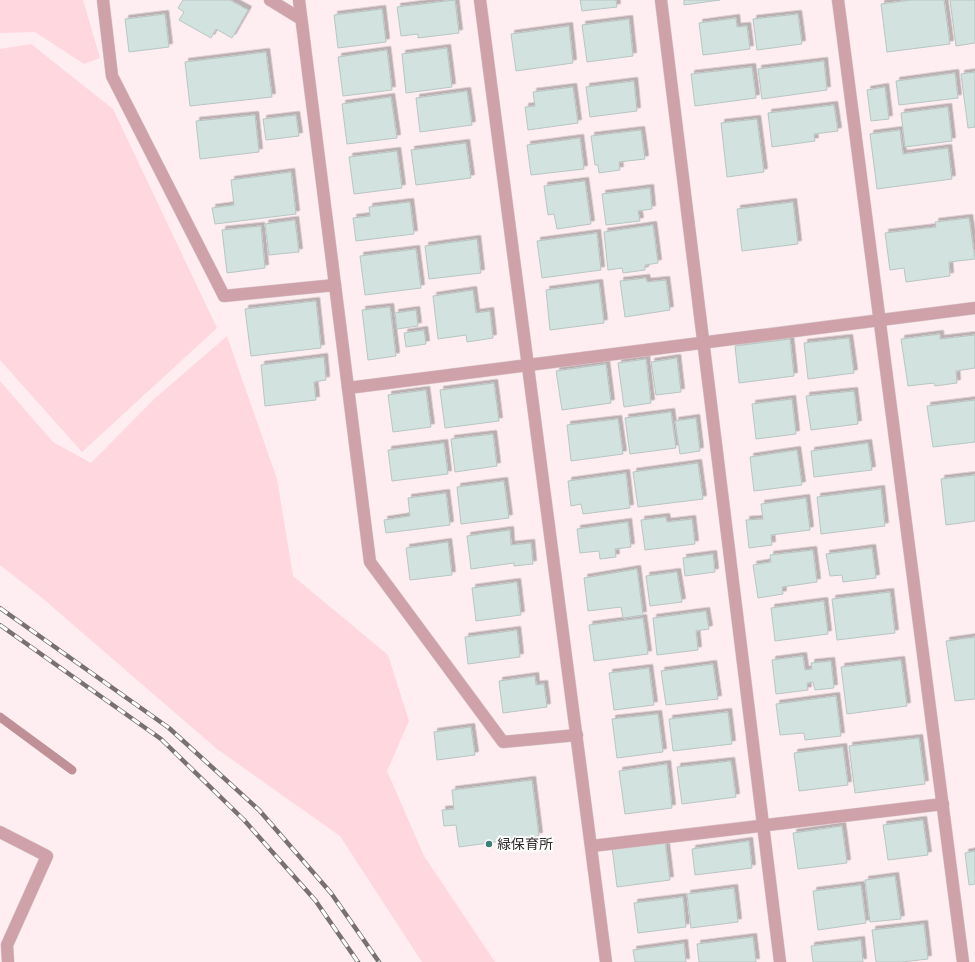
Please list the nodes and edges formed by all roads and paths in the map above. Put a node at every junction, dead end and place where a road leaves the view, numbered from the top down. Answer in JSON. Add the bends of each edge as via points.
{"nodes":[{"id":1,"x":103,"y":0,"type":"edge"},
{"id":2,"x":270,"y":0,"type":"edge"},
{"id":3,"x":299,"y":0,"type":"edge"},
{"id":4,"x":480,"y":0,"type":"edge"},
{"id":5,"x":661,"y":0,"type":"edge"},
{"id":6,"x":838,"y":0,"type":"edge"},
{"id":7,"x":301,"y":19,"type":"junction"},
{"id":8,"x":335,"y":285,"type":"junction"},
{"id":9,"x":975,"y":308,"type":"edge"},
{"id":10,"x":880,"y":320,"type":"junction"},
{"id":11,"x":703,"y":343,"type":"junction"},
{"id":12,"x":528,"y":365,"type":"junction"},
{"id":13,"x":348,"y":388,"type":"junction"},
{"id":14,"x":577,"y":735,"type":"junction"},
{"id":15,"x":943,"y":804,"type":"junction"},
{"id":16,"x":763,"y":826,"type":"junction"},
{"id":17,"x":0,"y":832,"type":"edge"},
{"id":18,"x":592,"y":846,"type":"junction"},
{"id":19,"x":8,"y":962,"type":"edge"},
{"id":20,"x":606,"y":962,"type":"edge"},
{"id":21,"x":780,"y":962,"type":"edge"},
{"id":22,"x":963,"y":962,"type":"edge"}],
"edges":[{"from":1,"to":8,"type":"street","via":[[112,76],[224,296]]},
{"from":2,"to":7,"type":"street"},
{"from":3,"to":7,"type":"street"},
{"from":4,"to":12,"type":"street"},
{"from":5,"to":11,"type":"street"},
{"from":6,"to":10,"type":"street"},
{"from":7,"to":8,"type":"street"},
{"from":8,"to":13,"type":"street"},
{"from":9,"to":10,"type":"street"},
{"from":10,"to":11,"type":"street"},
{"from":10,"to":15,"type":"street"},
{"from":11,"to":12,"type":"street"},
{"from":11,"to":16,"type":"street"},
{"from":12,"to":13,"type":"street"},
{"from":12,"to":14,"type":"street"},
{"from":13,"to":14,"type":"street","via":[[370,562],[503,742]]},
{"from":14,"to":18,"type":"street"},
{"from":15,"to":16,"type":"street"},
{"from":15,"to":22,"type":"street"},
{"from":16,"to":18,"type":"street"},
{"from":16,"to":21,"type":"street"},
{"from":17,"to":19,"type":"street","via":[[47,856],[8,945]]},
{"from":18,"to":20,"type":"street"}]}
